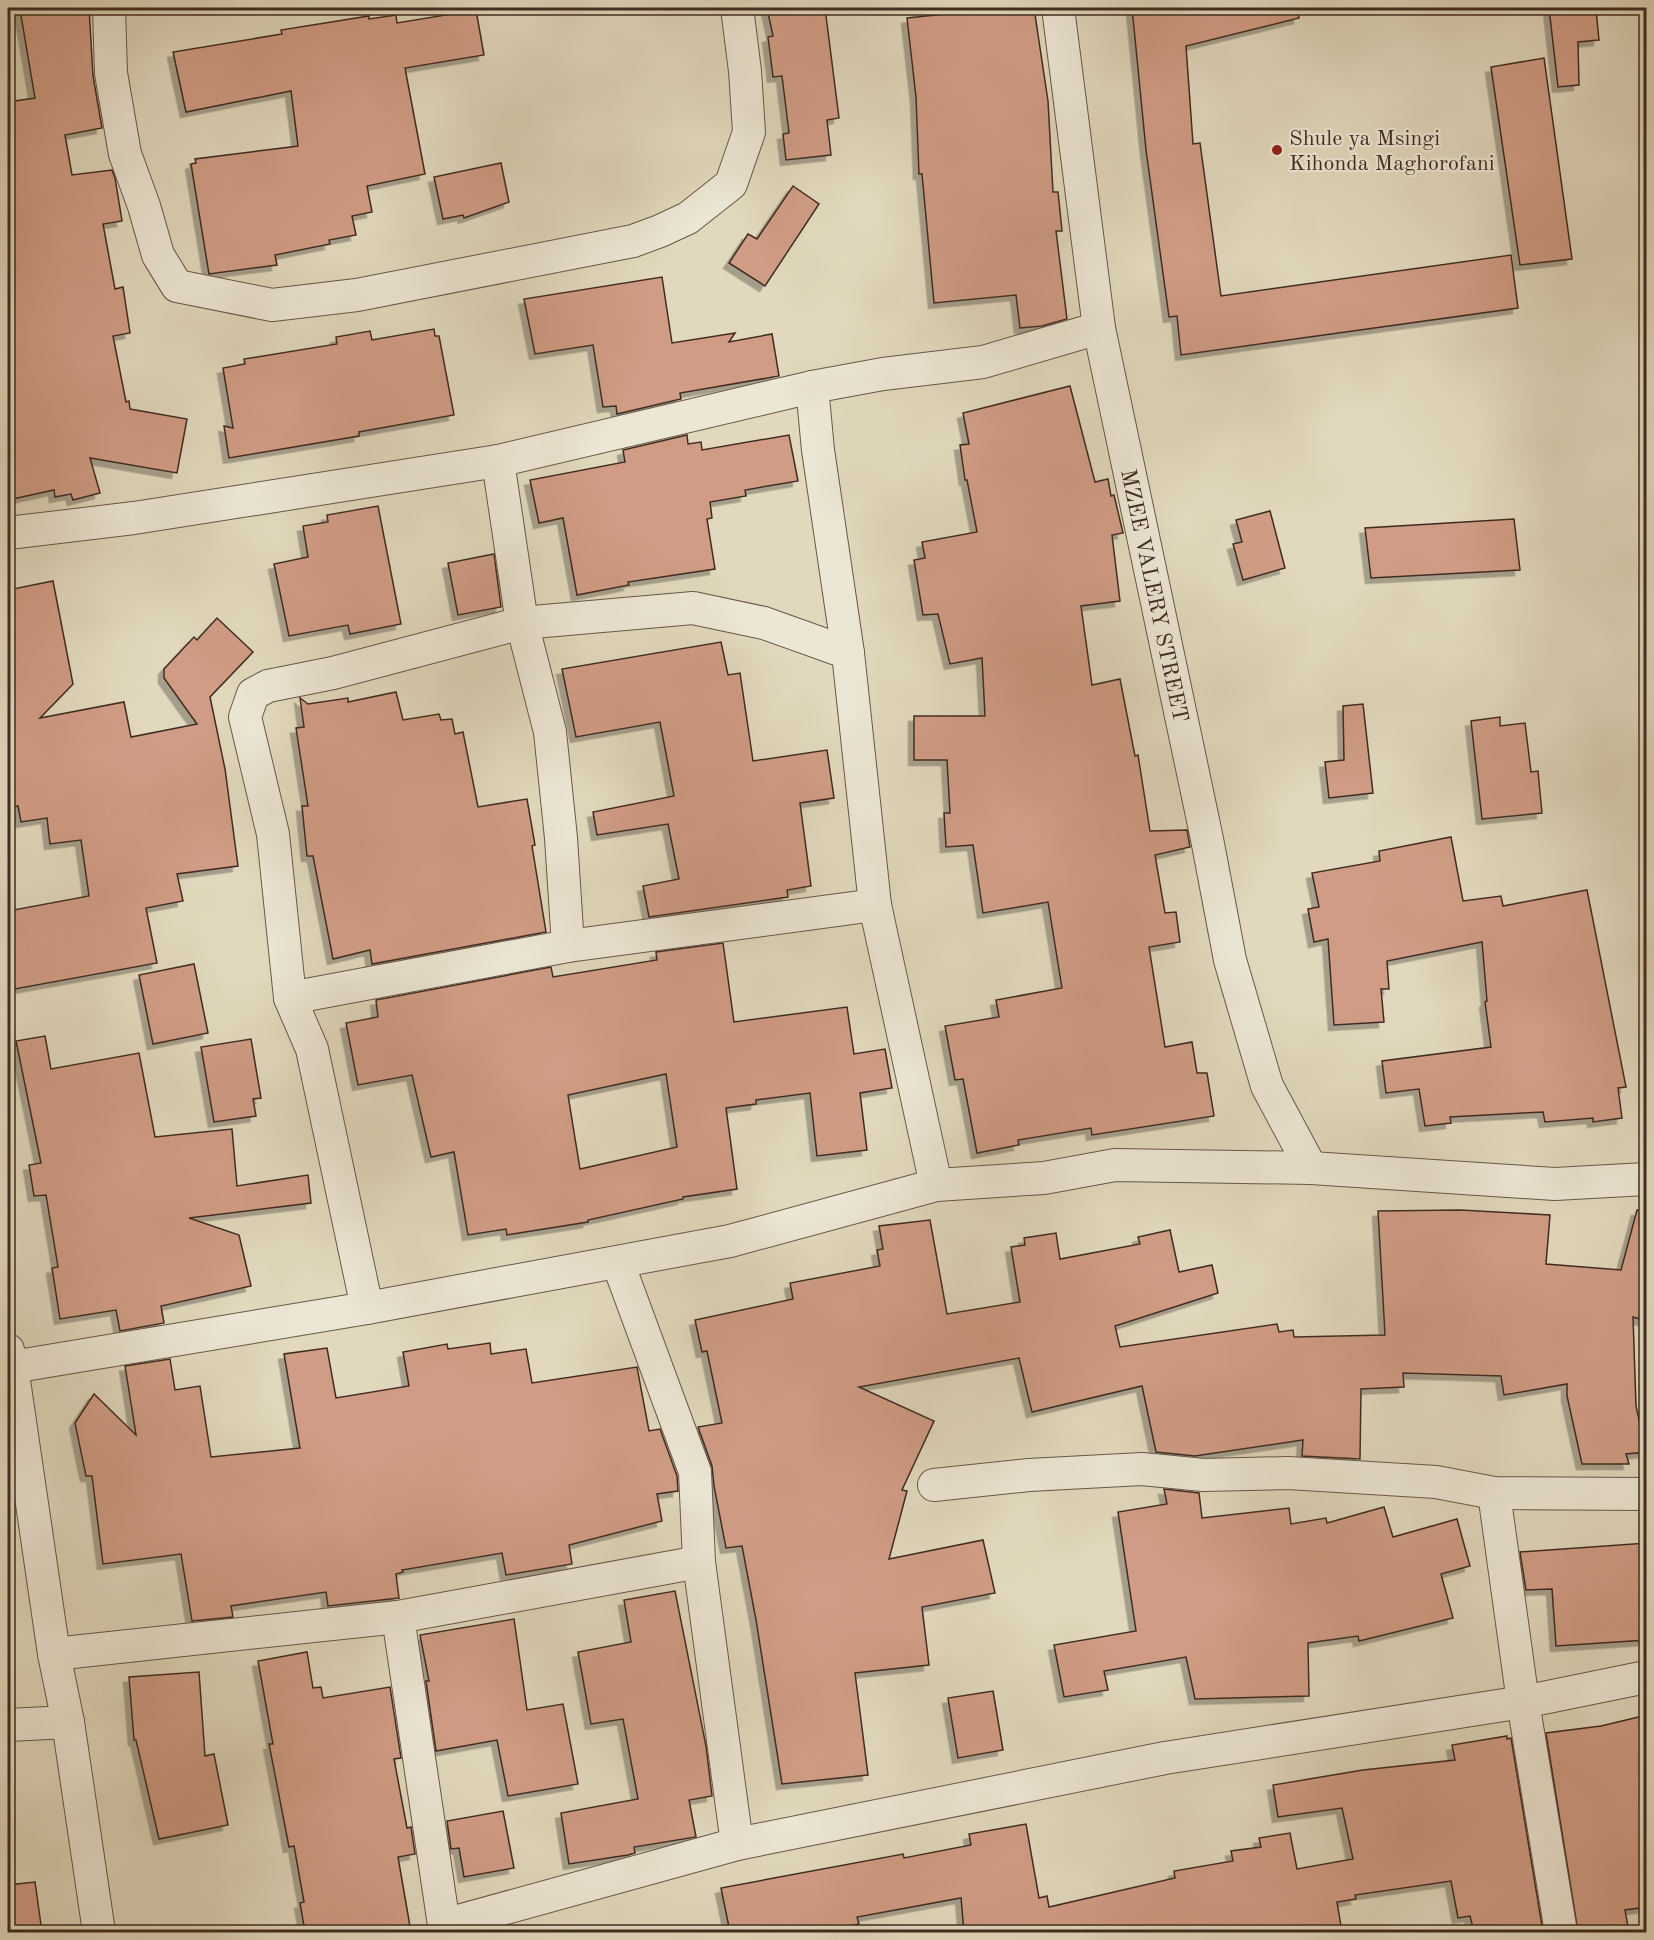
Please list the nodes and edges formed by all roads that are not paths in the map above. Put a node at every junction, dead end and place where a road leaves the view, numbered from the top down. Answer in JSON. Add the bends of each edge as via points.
{"nodes":[{"id":1,"x":109,"y":8,"type":"edge"},
{"id":2,"x":737,"y":8,"type":"edge"},
{"id":3,"x":1058,"y":8,"type":"edge"},
{"id":4,"x":1100,"y":328,"type":"junction"},
{"id":5,"x":812,"y":387,"type":"junction"},
{"id":6,"x":498,"y":461,"type":"junction"},
{"id":7,"x":8,"y":533,"type":"edge"},
{"id":8,"x":522,"y":623,"type":"junction"},
{"id":9,"x":848,"y":653,"type":"junction"},
{"id":10,"x":875,"y":905,"type":"junction"},
{"id":11,"x":568,"y":946,"type":"junction"},
{"id":12,"x":290,"y":998,"type":"junction"},
{"id":13,"x":1311,"y":1168,"type":"junction"},
{"id":14,"x":1647,"y":1179,"type":"edge"},
{"id":15,"x":936,"y":1185,"type":"junction"},
{"id":16,"x":618,"y":1263,"type":"junction"},
{"id":17,"x":367,"y":1308,"type":"junction"},
{"id":18,"x":9,"y":1362,"type":"edge"},
{"id":19,"x":934,"y":1485,"type":"dead end"},
{"id":20,"x":1494,"y":1493,"type":"junction"},
{"id":21,"x":1647,"y":1494,"type":"edge"},
{"id":22,"x":699,"y":1563,"type":"junction"},
{"id":23,"x":398,"y":1617,"type":"junction"},
{"id":24,"x":54,"y":1654,"type":"junction"},
{"id":25,"x":1647,"y":1677,"type":"edge"},
{"id":26,"x":1523,"y":1702,"type":"junction"},
{"id":27,"x":68,"y":1722,"type":"junction"},
{"id":28,"x":8,"y":1725,"type":"edge"},
{"id":29,"x":737,"y":1844,"type":"junction"},
{"id":30,"x":445,"y":1928,"type":"edge"},
{"id":31,"x":99,"y":1932,"type":"edge"},
{"id":32,"x":1560,"y":1932,"type":"edge"}],
"edges":[{"from":1,"to":2,"type":"street","via":[[111,73],[125,154],[158,255],[177,286],[272,305],[357,295],[611,245],[660,231],[688,218],[731,184],[749,132]]},
{"from":3,"to":4,"type":"street","name":"MZEE VALERY STREET"},
{"from":4,"to":5,"type":"street","via":[[983,363],[883,374]]},
{"from":4,"to":13,"type":"street","name":"MZEE VALERY STREET","via":[[1230,960],[1267,1086]]},
{"from":5,"to":6,"type":"street"},
{"from":5,"to":9,"type":"street"},
{"from":6,"to":7,"type":"street","via":[[134,518]]},
{"from":6,"to":8,"type":"street"},
{"from":8,"to":9,"type":"street","via":[[693,608],[764,622]]},
{"from":8,"to":11,"type":"street","via":[[550,732]]},
{"from":8,"to":12,"type":"street","via":[[333,674],[268,686],[253,694],[245,717],[273,834]]},
{"from":9,"to":10,"type":"street"},
{"from":10,"to":11,"type":"street"},
{"from":10,"to":15,"type":"street"},
{"from":11,"to":12,"type":"street"},
{"from":12,"to":17,"type":"street","via":[[312,1048]]},
{"from":13,"to":14,"type":"street","via":[[1555,1184]]},
{"from":13,"to":15,"type":"street","via":[[1115,1165],[1044,1178]]},
{"from":15,"to":16,"type":"street","via":[[730,1241]]},
{"from":16,"to":17,"type":"street"},
{"from":16,"to":22,"type":"street","via":[[695,1472]]},
{"from":17,"to":18,"type":"street"},
{"from":18,"to":24,"type":"street"},
{"from":19,"to":20,"type":"street","via":[[1142,1469],[1203,1475],[1288,1473],[1436,1482]]},
{"from":20,"to":21,"type":"street"},
{"from":20,"to":26,"type":"street"},
{"from":22,"to":23,"type":"street"},
{"from":22,"to":29,"type":"street"},
{"from":23,"to":24,"type":"street"},
{"from":23,"to":30,"type":"street"},
{"from":24,"to":27,"type":"street"},
{"from":25,"to":26,"type":"street"},
{"from":26,"to":29,"type":"street","via":[[1165,1758]]},
{"from":26,"to":32,"type":"street"},
{"from":27,"to":28,"type":"street"},
{"from":27,"to":31,"type":"street"},
{"from":29,"to":30,"type":"street"}]}
